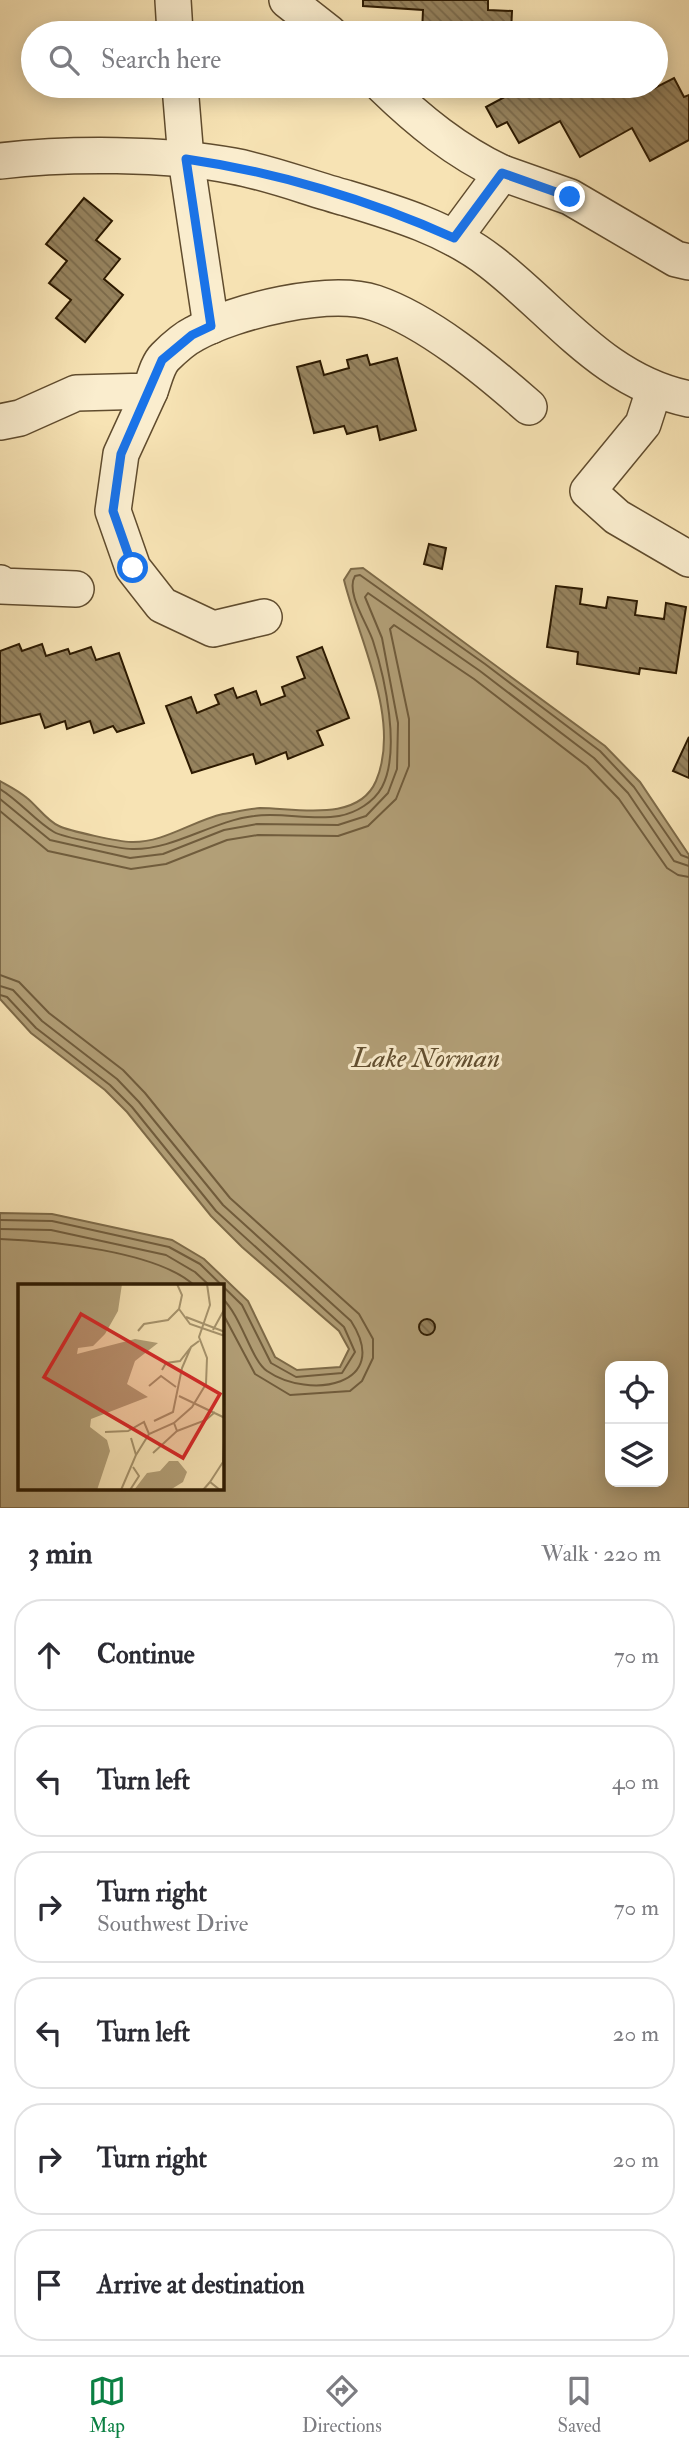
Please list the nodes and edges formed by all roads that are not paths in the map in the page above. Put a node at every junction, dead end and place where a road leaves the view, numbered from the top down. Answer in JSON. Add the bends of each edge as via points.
{"nodes":[{"id":1,"x":173,"y":0,"type":"edge"},
{"id":2,"x":288,"y":0,"type":"edge"},
{"id":3,"x":174,"y":21,"type":"edge"},
{"id":4,"x":314,"y":21,"type":"edge"},
{"id":5,"x":181,"y":98,"type":"edge"},
{"id":6,"x":395,"y":98,"type":"edge"},
{"id":7,"x":186,"y":159,"type":"junction"},
{"id":8,"x":0,"y":161,"type":"edge"},
{"id":9,"x":502,"y":173,"type":"junction"},
{"id":10,"x":454,"y":238,"type":"junction"},
{"id":11,"x":689,"y":262,"type":"edge"},
{"id":12,"x":211,"y":326,"type":"junction"},
{"id":13,"x":654,"y":390,"type":"junction"},
{"id":14,"x":150,"y":391,"type":"junction"},
{"id":15,"x":689,"y":399,"type":"edge"},
{"id":16,"x":529,"y":407,"type":"dead end"},
{"id":17,"x":0,"y":422,"type":"edge"},
{"id":18,"x":689,"y":559,"type":"edge"},
{"id":19,"x":0,"y":583,"type":"edge"},
{"id":20,"x":76,"y":589,"type":"dead end"},
{"id":21,"x":264,"y":617,"type":"dead end"}],
"edges":[{"from":1,"to":3,"type":"street"},
{"from":2,"to":4,"type":"street"},
{"from":5,"to":7,"type":"street"},
{"from":6,"to":9,"type":"street","via":[[464,155]]},
{"from":7,"to":8,"type":"street","via":[[32,157]]},
{"from":7,"to":10,"type":"street","via":[[235,166],[405,216]]},
{"from":7,"to":12,"type":"street"},
{"from":9,"to":10,"type":"street"},
{"from":9,"to":11,"type":"street","via":[[570,197],[676,259]]},
{"from":10,"to":13,"type":"street","via":[[489,260],[596,357]]},
{"from":12,"to":14,"type":"street","via":[[162,360]]},
{"from":12,"to":16,"type":"street","via":[[286,304],[360,299],[406,318],[472,360]]},
{"from":13,"to":15,"type":"street"},
{"from":13,"to":18,"type":"street","via":[[643,424],[588,491],[617,517]]},
{"from":14,"to":17,"type":"street","via":[[76,393]]},
{"from":14,"to":21,"type":"street","via":[[121,454],[113,511],[133,568],[162,605],[213,629]]},
{"from":19,"to":20,"type":"street"}]}
